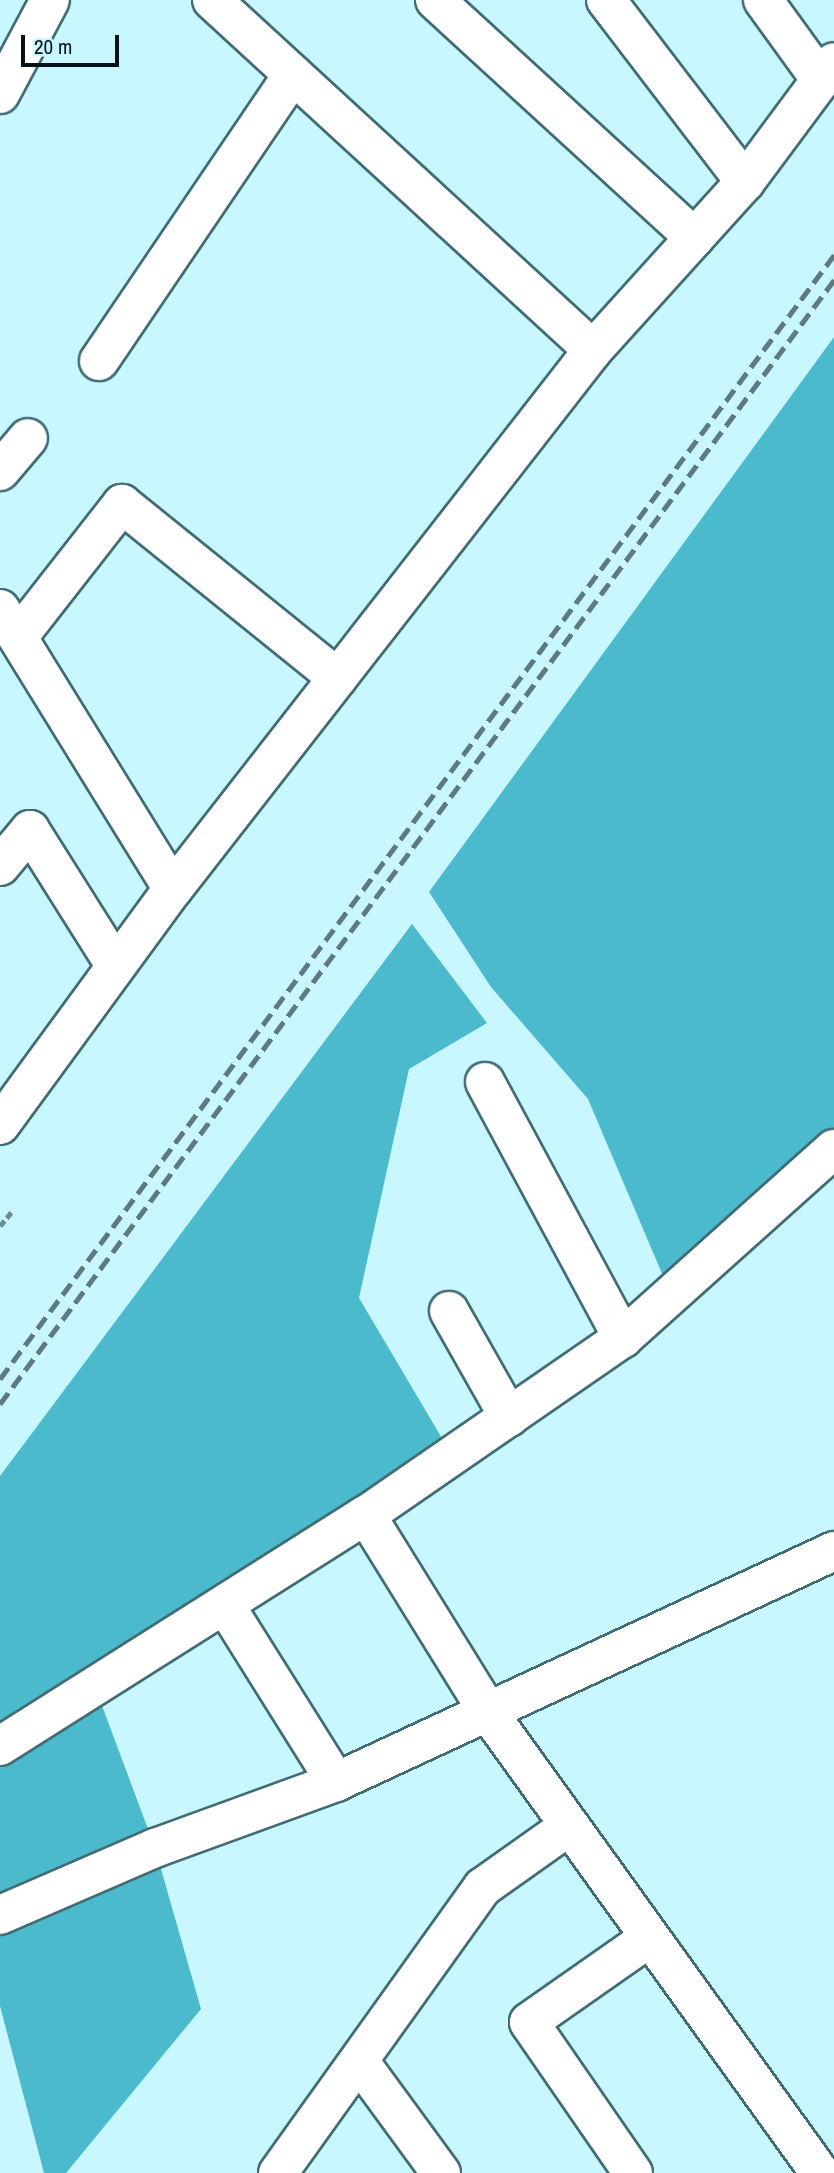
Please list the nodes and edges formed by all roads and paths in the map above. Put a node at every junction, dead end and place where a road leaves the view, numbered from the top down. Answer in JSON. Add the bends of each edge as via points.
{"nodes":[{"id":1,"x":50,"y":0,"type":"edge"},
{"id":2,"x":212,"y":0,"type":"edge"},
{"id":3,"x":606,"y":0,"type":"edge"},
{"id":4,"x":763,"y":0,"type":"edge"},
{"id":5,"x":440,"y":2,"type":"edge"},
{"id":6,"x":827,"y":71,"type":"edge"},
{"id":7,"x":293,"y":75,"type":"junction"},
{"id":8,"x":0,"y":94,"type":"edge"},
{"id":9,"x":745,"y":182,"type":"junction"},
{"id":10,"x":695,"y":238,"type":"junction"},
{"id":11,"x":593,"y":350,"type":"junction"},
{"id":12,"x":99,"y":361,"type":"dead end"},
{"id":13,"x":28,"y":438,"type":"dead end"},
{"id":14,"x":0,"y":471,"type":"edge"},
{"id":15,"x":9,"y":623,"type":"edge"},
{"id":16,"x":338,"y":678,"type":"junction"},
{"id":17,"x":0,"y":866,"type":"edge"},
{"id":18,"x":173,"y":889,"type":"junction"},
{"id":19,"x":115,"y":965,"type":"junction"},
{"id":20,"x":485,"y":1082,"type":"dead end"},
{"id":21,"x":0,"y":1125,"type":"edge"},
{"id":22,"x":834,"y":1149,"type":"edge"},
{"id":23,"x":12,"y":1211,"type":"dead end"},
{"id":24,"x":0,"y":1226,"type":"edge"},
{"id":25,"x":449,"y":1311,"type":"dead end"},
{"id":26,"x":623,"y":1338,"type":"junction"},
{"id":27,"x":509,"y":1417,"type":"junction"},
{"id":28,"x":366,"y":1515,"type":"junction"},
{"id":29,"x":834,"y":1550,"type":"edge"},
{"id":30,"x":225,"y":1605,"type":"junction"},
{"id":31,"x":490,"y":1715,"type":"junction"},
{"id":32,"x":0,"y":1746,"type":"edge"},
{"id":33,"x":336,"y":1782,"type":"junction"},
{"id":34,"x":569,"y":1826,"type":"junction"},
{"id":35,"x":0,"y":1915,"type":"edge"},
{"id":36,"x":649,"y":1938,"type":"junction"},
{"id":37,"x":359,"y":2061,"type":"junction"},
{"id":38,"x":278,"y":2173,"type":"edge"},
{"id":39,"x":441,"y":2173,"type":"edge"},
{"id":40,"x":633,"y":2173,"type":"edge"},
{"id":41,"x":820,"y":2173,"type":"edge"}],
"edges":[{"from":1,"to":8,"type":"street"},
{"from":2,"to":7,"type":"street"},
{"from":3,"to":9,"type":"street"},
{"from":4,"to":6,"type":"street"},
{"from":5,"to":10,"type":"street"},
{"from":6,"to":9,"type":"street"},
{"from":7,"to":11,"type":"street"},
{"from":7,"to":12,"type":"street"},
{"from":9,"to":10,"type":"street"},
{"from":10,"to":11,"type":"street"},
{"from":11,"to":16,"type":"street"},
{"from":13,"to":14,"type":"street"},
{"from":15,"to":16,"type":"street","via":[[122,504]]},
{"from":15,"to":18,"type":"street"},
{"from":16,"to":18,"type":"street"},
{"from":17,"to":19,"type":"street","via":[[30,830]]},
{"from":18,"to":19,"type":"street"},
{"from":19,"to":21,"type":"street"},
{"from":20,"to":26,"type":"street"},
{"from":22,"to":26,"type":"street"},
{"from":23,"to":24,"type":"path"},
{"from":25,"to":27,"type":"street"},
{"from":26,"to":27,"type":"street"},
{"from":27,"to":28,"type":"street"},
{"from":28,"to":30,"type":"street"},
{"from":28,"to":31,"type":"street"},
{"from":29,"to":31,"type":"street","via":[[659,1628]]},
{"from":30,"to":32,"type":"street"},
{"from":30,"to":33,"type":"street"},
{"from":31,"to":33,"type":"street"},
{"from":31,"to":34,"type":"street"},
{"from":33,"to":35,"type":"street","via":[[155,1849]]},
{"from":34,"to":36,"type":"street"},
{"from":34,"to":37,"type":"street","via":[[483,1887]]},
{"from":36,"to":40,"type":"street","via":[[529,2022]]},
{"from":36,"to":41,"type":"street"},
{"from":37,"to":38,"type":"street"},
{"from":37,"to":39,"type":"street"}]}
